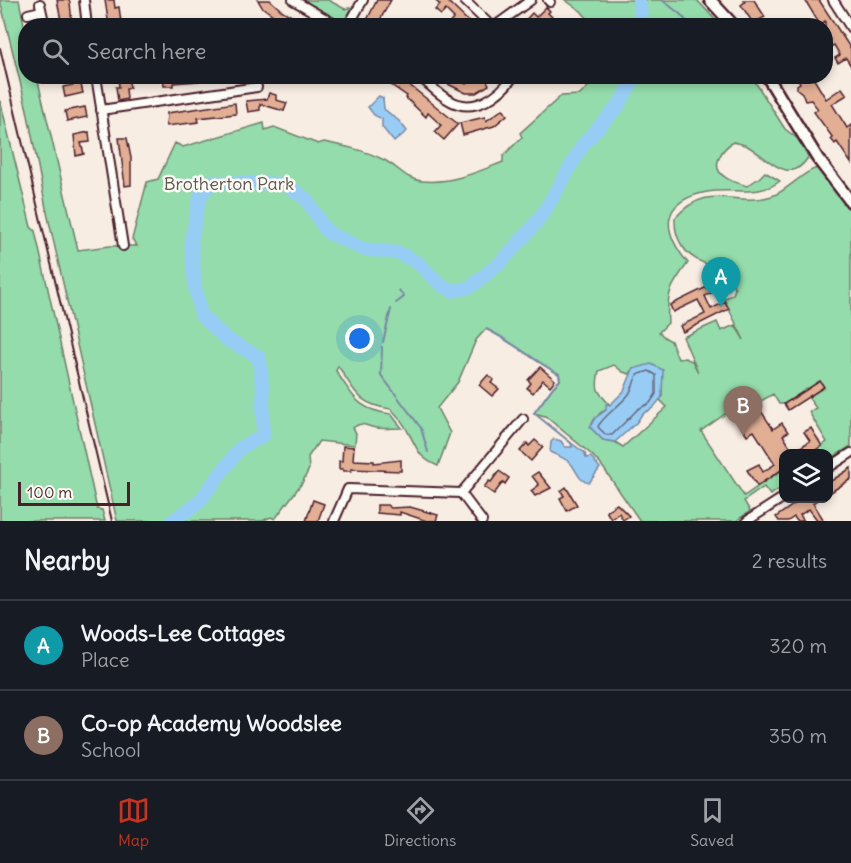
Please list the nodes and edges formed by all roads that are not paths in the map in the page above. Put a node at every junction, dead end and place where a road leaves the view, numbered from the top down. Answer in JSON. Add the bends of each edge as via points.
{"nodes":[{"id":1,"x":84,"y":0,"type":"edge"},
{"id":2,"x":293,"y":0,"type":"edge"},
{"id":3,"x":363,"y":0,"type":"edge"},
{"id":4,"x":464,"y":0,"type":"edge"},
{"id":5,"x":531,"y":0,"type":"edge"},
{"id":6,"x":710,"y":0,"type":"edge"},
{"id":7,"x":833,"y":0,"type":"edge"},
{"id":8,"x":28,"y":14,"type":"dead end"},
{"id":9,"x":43,"y":18,"type":"edge"},
{"id":10,"x":87,"y":18,"type":"edge"},
{"id":11,"x":324,"y":18,"type":"edge"},
{"id":12,"x":353,"y":18,"type":"edge"},
{"id":13,"x":484,"y":18,"type":"edge"},
{"id":14,"x":505,"y":18,"type":"edge"},
{"id":15,"x":727,"y":18,"type":"edge"},
{"id":16,"x":851,"y":28,"type":"edge"},
{"id":17,"x":97,"y":84,"type":"edge"},
{"id":18,"x":429,"y":84,"type":"edge"},
{"id":19,"x":508,"y":84,"type":"edge"},
{"id":20,"x":771,"y":84,"type":"edge"},
{"id":21,"x":257,"y":87,"type":"dead end"},
{"id":22,"x":101,"y":110,"type":"junction"},
{"id":23,"x":851,"y":202,"type":"edge"},
{"id":24,"x":123,"y":246,"type":"dead end"},
{"id":25,"x":522,"y":419,"type":"dead end"},
{"id":26,"x":851,"y":453,"type":"edge"},
{"id":27,"x":833,"y":465,"type":"edge"},
{"id":28,"x":461,"y":494,"type":"junction"},
{"id":29,"x":779,"y":500,"type":"edge"},
{"id":30,"x":750,"y":520,"type":"edge"},
{"id":31,"x":334,"y":521,"type":"edge"},
{"id":32,"x":482,"y":521,"type":"edge"}],
"edges":[{"from":1,"to":10,"type":"street"},
{"from":2,"to":11,"type":"street"},
{"from":3,"to":12,"type":"street"},
{"from":4,"to":13,"type":"street"},
{"from":5,"to":14,"type":"street"},
{"from":6,"to":15,"type":"main road"},
{"from":7,"to":16,"type":"street"},
{"from":8,"to":9,"type":"street","via":[[40,8]]},
{"from":17,"to":22,"type":"street"},
{"from":18,"to":19,"type":"street","via":[[447,99],[465,106],[495,97]]},
{"from":20,"to":23,"type":"main road","via":[[818,159]]},
{"from":21,"to":22,"type":"street"},
{"from":22,"to":24,"type":"street"},
{"from":25,"to":28,"type":"street"},
{"from":26,"to":27,"type":"street"},
{"from":28,"to":31,"type":"street","via":[[348,489]]},
{"from":28,"to":32,"type":"street"},
{"from":29,"to":30,"type":"street"}]}
